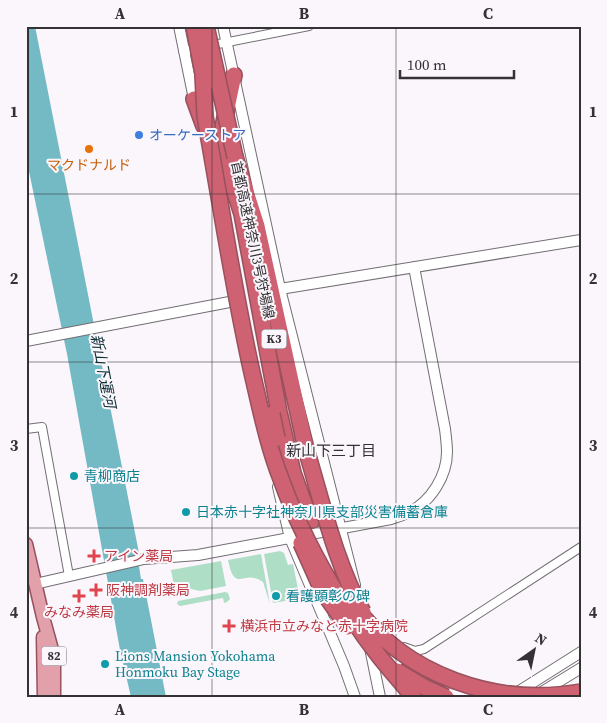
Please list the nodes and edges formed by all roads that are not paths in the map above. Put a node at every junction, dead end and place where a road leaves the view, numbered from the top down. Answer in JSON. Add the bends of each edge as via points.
{"nodes":[{"id":1,"x":179,"y":26,"type":"edge"},
{"id":2,"x":194,"y":26,"type":"edge"},
{"id":3,"x":206,"y":26,"type":"edge"},
{"id":4,"x":223,"y":26,"type":"edge"},
{"id":5,"x":309,"y":26,"type":"edge"},
{"id":6,"x":226,"y":42,"type":"junction"},
{"id":7,"x":183,"y":51,"type":"junction"},
{"id":8,"x":203,"y":75,"type":"junction"},
{"id":9,"x":234,"y":75,"type":"junction"},
{"id":10,"x":194,"y":99,"type":"junction"},
{"id":11,"x":235,"y":157,"type":"junction"},
{"id":12,"x":581,"y":240,"type":"edge"},
{"id":13,"x":414,"y":267,"type":"junction"},
{"id":14,"x":280,"y":289,"type":"junction"},
{"id":15,"x":240,"y":300,"type":"junction"},
{"id":16,"x":26,"y":341,"type":"edge"},
{"id":17,"x":26,"y":429,"type":"edge"},
{"id":18,"x":311,"y":522,"type":"junction"},
{"id":19,"x":341,"y":528,"type":"junction"},
{"id":20,"x":290,"y":538,"type":"junction"},
{"id":21,"x":26,"y":544,"type":"edge"},
{"id":22,"x":581,"y":547,"type":"edge"},
{"id":23,"x":304,"y":552,"type":"junction"},
{"id":24,"x":69,"y":576,"type":"junction"},
{"id":25,"x":30,"y":585,"type":"edge"},
{"id":26,"x":43,"y":617,"type":"junction"},
{"id":27,"x":368,"y":639,"type":"junction"},
{"id":28,"x":581,"y":652,"type":"edge"},
{"id":29,"x":581,"y":668,"type":"edge"},
{"id":30,"x":581,"y":692,"type":"edge"},
{"id":31,"x":44,"y":697,"type":"edge"},
{"id":32,"x":54,"y":697,"type":"edge"},
{"id":33,"x":355,"y":697,"type":"edge"},
{"id":34,"x":380,"y":697,"type":"edge"},
{"id":35,"x":413,"y":697,"type":"edge"},
{"id":36,"x":428,"y":697,"type":"edge"},
{"id":37,"x":446,"y":697,"type":"edge"},
{"id":38,"x":510,"y":697,"type":"edge"},
{"id":39,"x":536,"y":697,"type":"edge"}],
"edges":[{"from":1,"to":7,"type":"street"},
{"from":2,"to":8,"type":"highway","name":"首都高速神奈川3号狩場線","number":"K3","bridge":true},
{"from":3,"to":11,"type":"highway","name":"首都高速神奈川3号狩場線","number":"K3","bridge":true},
{"from":4,"to":6,"type":"street"},
{"from":5,"to":6,"type":"street"},
{"from":6,"to":7,"type":"street"},
{"from":6,"to":9,"type":"street"},
{"from":7,"to":10,"type":"street"},
{"from":8,"to":23,"type":"highway","name":"首都高速神奈川3号狩場線","number":"K3","bridge":true,"via":[[270,435]]},
{"from":8,"to":35,"type":"highway","number":"K3","bridge":true,"via":[[209,139],[243,331],[265,430],[281,479],[337,593],[374,649]]},
{"from":9,"to":14,"type":"street"},
{"from":9,"to":18,"type":"highway","number":"K3","via":[[222,126],[228,170],[242,214],[293,473]]},
{"from":10,"to":15,"type":"street"},
{"from":10,"to":23,"type":"highway","number":"K3","bridge":true,"via":[[234,215],[287,489]]},
{"from":11,"to":18,"type":"highway","name":"首都高速神奈川3号狩場線","number":"K3"},
{"from":11,"to":36,"type":"highway","number":"K3","bridge":true,"via":[[257,226],[306,449],[343,567],[368,621]]},
{"from":12,"to":13,"type":"street"},
{"from":13,"to":14,"type":"street"},
{"from":13,"to":19,"type":"street","via":[[445,429],[447,454],[444,473],[426,501],[410,512],[391,519]]},
{"from":14,"to":19,"type":"street"},
{"from":15,"to":16,"type":"street"},
{"from":15,"to":20,"type":"street"},
{"from":17,"to":24,"type":"street","via":[[42,427]]},
{"from":18,"to":30,"type":"highway","name":"首都高速神奈川3号狩場線","number":"K3","bridge":true,"via":[[337,578],[357,609],[384,638],[421,665],[452,680],[501,693],[550,696]]},
{"from":19,"to":20,"type":"street"},
{"from":19,"to":27,"type":"street"},
{"from":20,"to":24,"type":"street","via":[[198,555],[140,560]]},
{"from":20,"to":33,"type":"street"},
{"from":21,"to":25,"type":"main road","number":"82"},
{"from":22,"to":27,"type":"street","via":[[421,651],[384,638]]},
{"from":23,"to":37,"type":"highway","name":"首都高速神奈川3号狩場線","number":"K3","bridge":true,"via":[[332,606],[362,642],[399,672]]},
{"from":24,"to":25,"type":"street"},
{"from":25,"to":26,"type":"main road","number":"82"},
{"from":26,"to":31,"type":"main road","number":"82"},
{"from":26,"to":32,"type":"main road","number":"82","via":[[54,657]]},
{"from":27,"to":34,"type":"street"},
{"from":28,"to":38,"type":"street"},
{"from":29,"to":39,"type":"street"}]}
